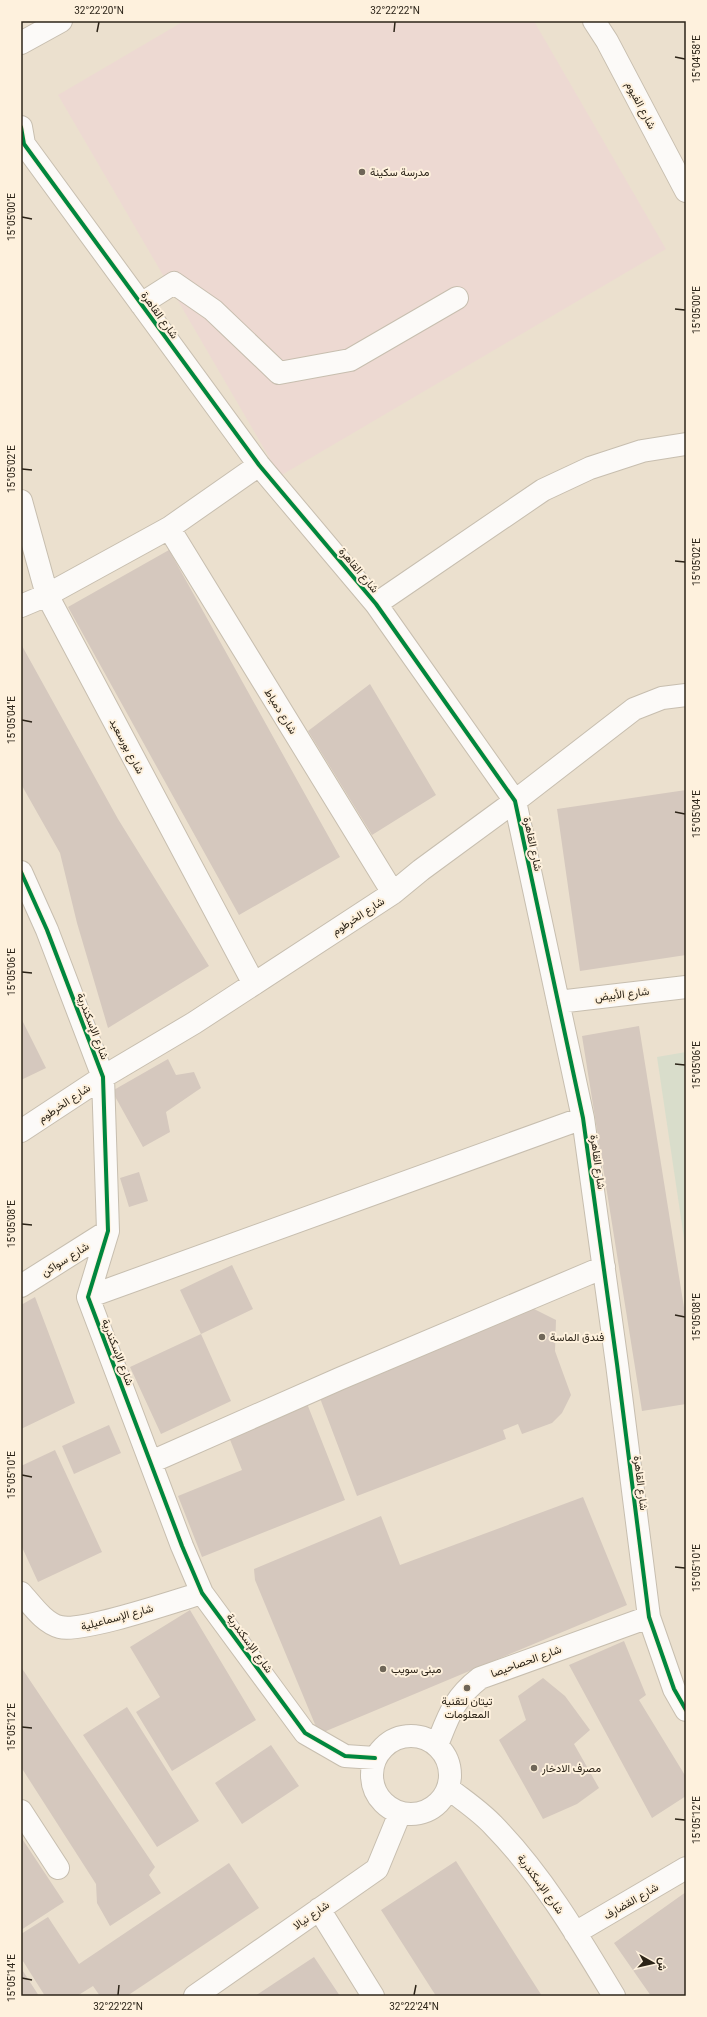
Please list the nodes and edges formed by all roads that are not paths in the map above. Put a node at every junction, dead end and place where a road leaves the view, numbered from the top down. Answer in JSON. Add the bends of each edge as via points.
{"nodes":[{"id":1,"x":61,"y":21,"type":"edge"},
{"id":2,"x":594,"y":21,"type":"edge"},
{"id":3,"x":21,"y":43,"type":"edge"},
{"id":4,"x":22,"y":139,"type":"edge"},
{"id":5,"x":686,"y":191,"type":"edge"},
{"id":6,"x":457,"y":298,"type":"dead end"},
{"id":7,"x":141,"y":304,"type":"junction"},
{"id":8,"x":686,"y":444,"type":"edge"},
{"id":9,"x":259,"y":465,"type":"junction"},
{"id":10,"x":21,"y":501,"type":"edge"},
{"id":11,"x":169,"y":528,"type":"junction"},
{"id":12,"x":47,"y":595,"type":"junction"},
{"id":13,"x":376,"y":604,"type":"junction"},
{"id":14,"x":21,"y":606,"type":"edge"},
{"id":15,"x":686,"y":695,"type":"edge"},
{"id":16,"x":515,"y":801,"type":"junction"},
{"id":17,"x":21,"y":872,"type":"edge"},
{"id":18,"x":393,"y":893,"type":"junction"},
{"id":19,"x":254,"y":984,"type":"junction"},
{"id":20,"x":686,"y":987,"type":"edge"},
{"id":21,"x":558,"y":1002,"type":"junction"},
{"id":22,"x":103,"y":1077,"type":"junction"},
{"id":23,"x":583,"y":1118,"type":"junction"},
{"id":24,"x":21,"y":1131,"type":"edge"},
{"id":25,"x":108,"y":1231,"type":"junction"},
{"id":26,"x":604,"y":1268,"type":"junction"},
{"id":27,"x":21,"y":1286,"type":"edge"},
{"id":28,"x":88,"y":1297,"type":"junction"},
{"id":29,"x":151,"y":1462,"type":"junction"},
{"id":30,"x":21,"y":1593,"type":"edge"},
{"id":31,"x":202,"y":1593,"type":"junction"},
{"id":32,"x":649,"y":1617,"type":"junction"},
{"id":33,"x":686,"y":1710,"type":"edge"},
{"id":34,"x":437,"y":1745,"type":"junction"},
{"id":35,"x":375,"y":1758,"type":"junction"},
{"id":36,"x":448,"y":1788,"type":"junction"},
{"id":37,"x":21,"y":1811,"type":"edge"},
{"id":38,"x":400,"y":1813,"type":"junction"},
{"id":39,"x":58,"y":1868,"type":"dead end"},
{"id":40,"x":686,"y":1868,"type":"edge"},
{"id":41,"x":319,"y":1909,"type":"junction"},
{"id":42,"x":575,"y":1933,"type":"junction"},
{"id":43,"x":195,"y":1996,"type":"edge"},
{"id":44,"x":373,"y":1996,"type":"edge"},
{"id":45,"x":614,"y":1996,"type":"edge"}],
"edges":[{"from":1,"to":3,"type":"street"},
{"from":2,"to":5,"type":"street","name":"شارع الفيوم"},
{"from":4,"to":7,"type":"street","name":"شارع القاهرة"},
{"from":6,"to":7,"type":"street","via":[[350,360],[279,373],[213,310],[174,283]]},
{"from":7,"to":9,"type":"street","name":"شارع القاهرة"},
{"from":8,"to":13,"type":"street","via":[[642,451],[590,468],[543,490]]},
{"from":9,"to":11,"type":"street"},
{"from":9,"to":13,"type":"street","name":"شارع القاهرة"},
{"from":10,"to":12,"type":"street","name":"شارع بورسعيد"},
{"from":11,"to":12,"type":"street"},
{"from":11,"to":18,"type":"street","name":"شارع دمياط"},
{"from":12,"to":14,"type":"street"},
{"from":12,"to":19,"type":"street","name":"شارع بورسعيد"},
{"from":13,"to":16,"type":"street","name":"شارع القاهرة"},
{"from":15,"to":16,"type":"street","name":"شارع الخرطوم","via":[[662,698],[634,709]]},
{"from":16,"to":18,"type":"street","name":"شارع الخرطوم"},
{"from":16,"to":21,"type":"street","name":"شارع القاهرة"},
{"from":17,"to":22,"type":"street","name":"شارع الإسكندرية","via":[[47,930]]},
{"from":18,"to":19,"type":"street","name":"شارع الخرطوم"},
{"from":19,"to":22,"type":"street","name":"شارع الخرطوم"},
{"from":20,"to":21,"type":"street","name":"شارع الأبيض"},
{"from":21,"to":23,"type":"street","name":"شارع القاهرة"},
{"from":22,"to":24,"type":"street","name":"شارع الخرطوم"},
{"from":22,"to":25,"type":"street","name":"شارع الإسكندرية"},
{"from":23,"to":26,"type":"street","name":"شارع القاهرة"},
{"from":23,"to":28,"type":"street"},
{"from":25,"to":27,"type":"street","name":"شارع سواكن"},
{"from":25,"to":28,"type":"street","name":"شارع الإسكندرية"},
{"from":26,"to":29,"type":"street","via":[[339,1379]]},
{"from":26,"to":32,"type":"street","name":"شارع القاهرة"},
{"from":28,"to":29,"type":"street","name":"شارع الإسكندرية"},
{"from":29,"to":31,"type":"street","name":"شارع الإسكندرية"},
{"from":30,"to":31,"type":"street","name":"شارع الإسماعيلية","via":[[48,1622],[60,1628],[82,1628]]},
{"from":31,"to":35,"type":"street","name":"شارع الإسكندرية","via":[[305,1733],[345,1756]]},
{"from":32,"to":33,"type":"street","name":"شارع القاهرة","via":[[674,1689]]},
{"from":32,"to":34,"type":"street","name":"شارع الحصاحيصا","via":[[480,1678],[467,1688],[452,1706]]},
{"from":34,"to":35,"type":"street","via":[[421,1737],[403,1736],[392,1740]]},
{"from":34,"to":36,"type":"street","via":[[449,1765]]},
{"from":35,"to":38,"type":"street","via":[[372,1769],[375,1790],[381,1800]]},
{"from":36,"to":38,"type":"street","via":[[434,1806],[423,1812]]},
{"from":36,"to":42,"type":"street","name":"شارع الإسكندرية","via":[[492,1823],[525,1860]]},
{"from":37,"to":39,"type":"street"},
{"from":38,"to":41,"type":"street","name":"شارع نيالا","via":[[377,1869]]},
{"from":40,"to":42,"type":"street","name":"شارع القضارف"},
{"from":41,"to":43,"type":"street","name":"شارع نيالا"},
{"from":41,"to":44,"type":"street"},
{"from":42,"to":45,"type":"street","name":"شارع الإسكندرية"}]}
